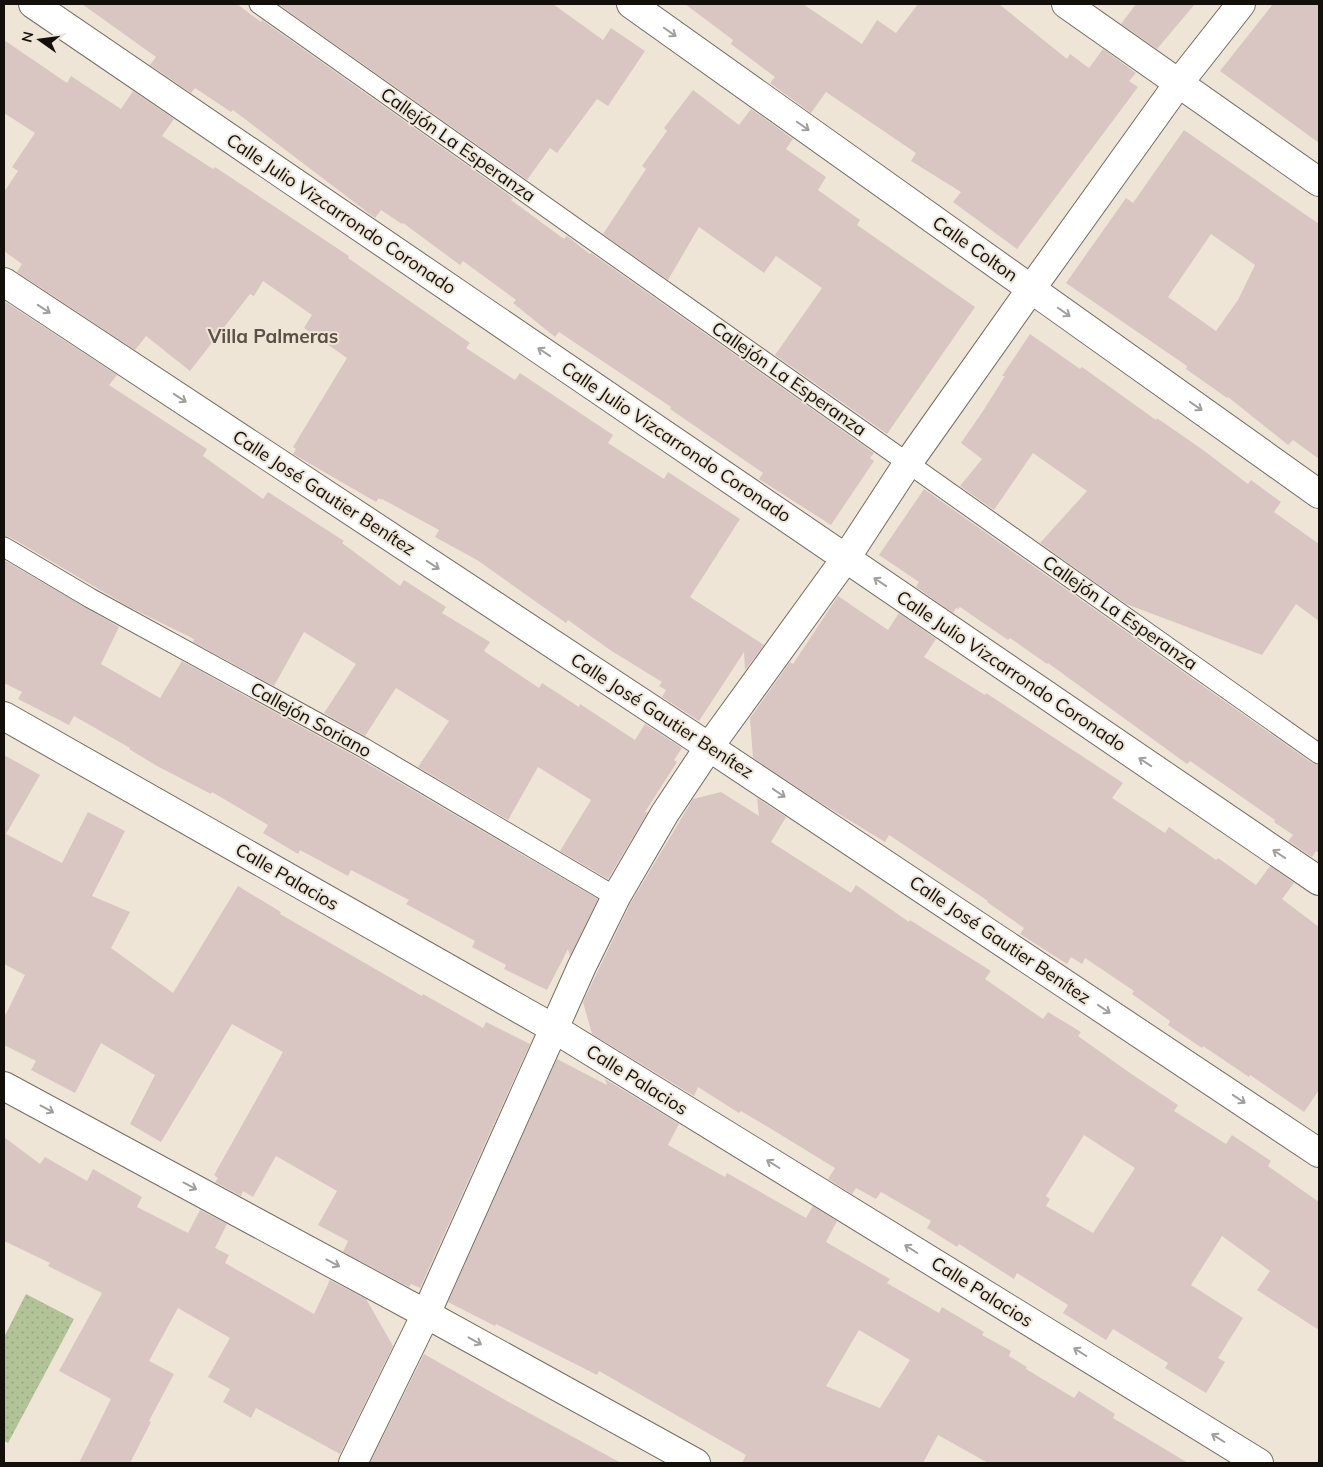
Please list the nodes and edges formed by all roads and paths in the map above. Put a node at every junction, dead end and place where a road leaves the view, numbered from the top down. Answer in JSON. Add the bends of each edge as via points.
{"nodes":[{"id":1,"x":33,"y":4,"type":"edge"},
{"id":2,"x":259,"y":4,"type":"edge"},
{"id":3,"x":631,"y":4,"type":"edge"},
{"id":4,"x":1066,"y":4,"type":"edge"},
{"id":5,"x":1241,"y":4,"type":"edge"},
{"id":6,"x":1178,"y":84,"type":"junction"},
{"id":7,"x":1319,"y":182,"type":"edge"},
{"id":8,"x":4,"y":282,"type":"edge"},
{"id":9,"x":1031,"y":289,"type":"junction"},
{"id":10,"x":908,"y":463,"type":"junction"},
{"id":11,"x":1319,"y":494,"type":"edge"},
{"id":12,"x":4,"y":547,"type":"edge"},
{"id":13,"x":846,"y":558,"type":"junction"},
{"id":14,"x":4,"y":716,"type":"edge"},
{"id":15,"x":710,"y":747,"type":"junction"},
{"id":16,"x":1319,"y":754,"type":"edge"},
{"id":17,"x":1319,"y":881,"type":"edge"},
{"id":18,"x":616,"y":897,"type":"junction"},
{"id":19,"x":553,"y":1028,"type":"junction"},
{"id":20,"x":4,"y":1086,"type":"edge"},
{"id":21,"x":1319,"y":1153,"type":"edge"},
{"id":22,"x":426,"y":1314,"type":"junction"},
{"id":23,"x":353,"y":1463,"type":"edge"},
{"id":24,"x":696,"y":1463,"type":"edge"},
{"id":25,"x":1260,"y":1463,"type":"edge"}],
"edges":[{"from":13,"to":1,"type":"street","name":"Calle Julio Vizcarrondo Coronado","one_way":true},
{"from":2,"to":10,"type":"lane","name":"Callejón La Esperanza"},
{"from":3,"to":9,"type":"street","name":"Calle Colton","one_way":true},
{"from":4,"to":6,"type":"street"},
{"from":5,"to":6,"type":"street"},
{"from":6,"to":7,"type":"street"},
{"from":6,"to":9,"type":"street"},
{"from":8,"to":15,"type":"street","name":"Calle José Gautier Benítez","one_way":true},
{"from":9,"to":10,"type":"street"},
{"from":9,"to":11,"type":"street","name":"Calle Colton","one_way":true},
{"from":10,"to":13,"type":"street"},
{"from":10,"to":16,"type":"lane","name":"Callejón La Esperanza"},
{"from":12,"to":18,"type":"lane","name":"Callejón Soriano","via":[[90,598],[364,748]]},
{"from":13,"to":15,"type":"street"},
{"from":17,"to":13,"type":"street","name":"Calle Julio Vizcarrondo Coronado","one_way":true},
{"from":14,"to":19,"type":"street","name":"Calle Palacios"},
{"from":15,"to":18,"type":"street","via":[[665,813]]},
{"from":15,"to":21,"type":"street","name":"Calle José Gautier Benítez","one_way":true},
{"from":18,"to":19,"type":"street"},
{"from":19,"to":22,"type":"street"},
{"from":25,"to":19,"type":"street","name":"Calle Palacios","one_way":true},
{"from":20,"to":22,"type":"street","one_way":true},
{"from":22,"to":23,"type":"street"},
{"from":22,"to":24,"type":"street","one_way":true}]}
